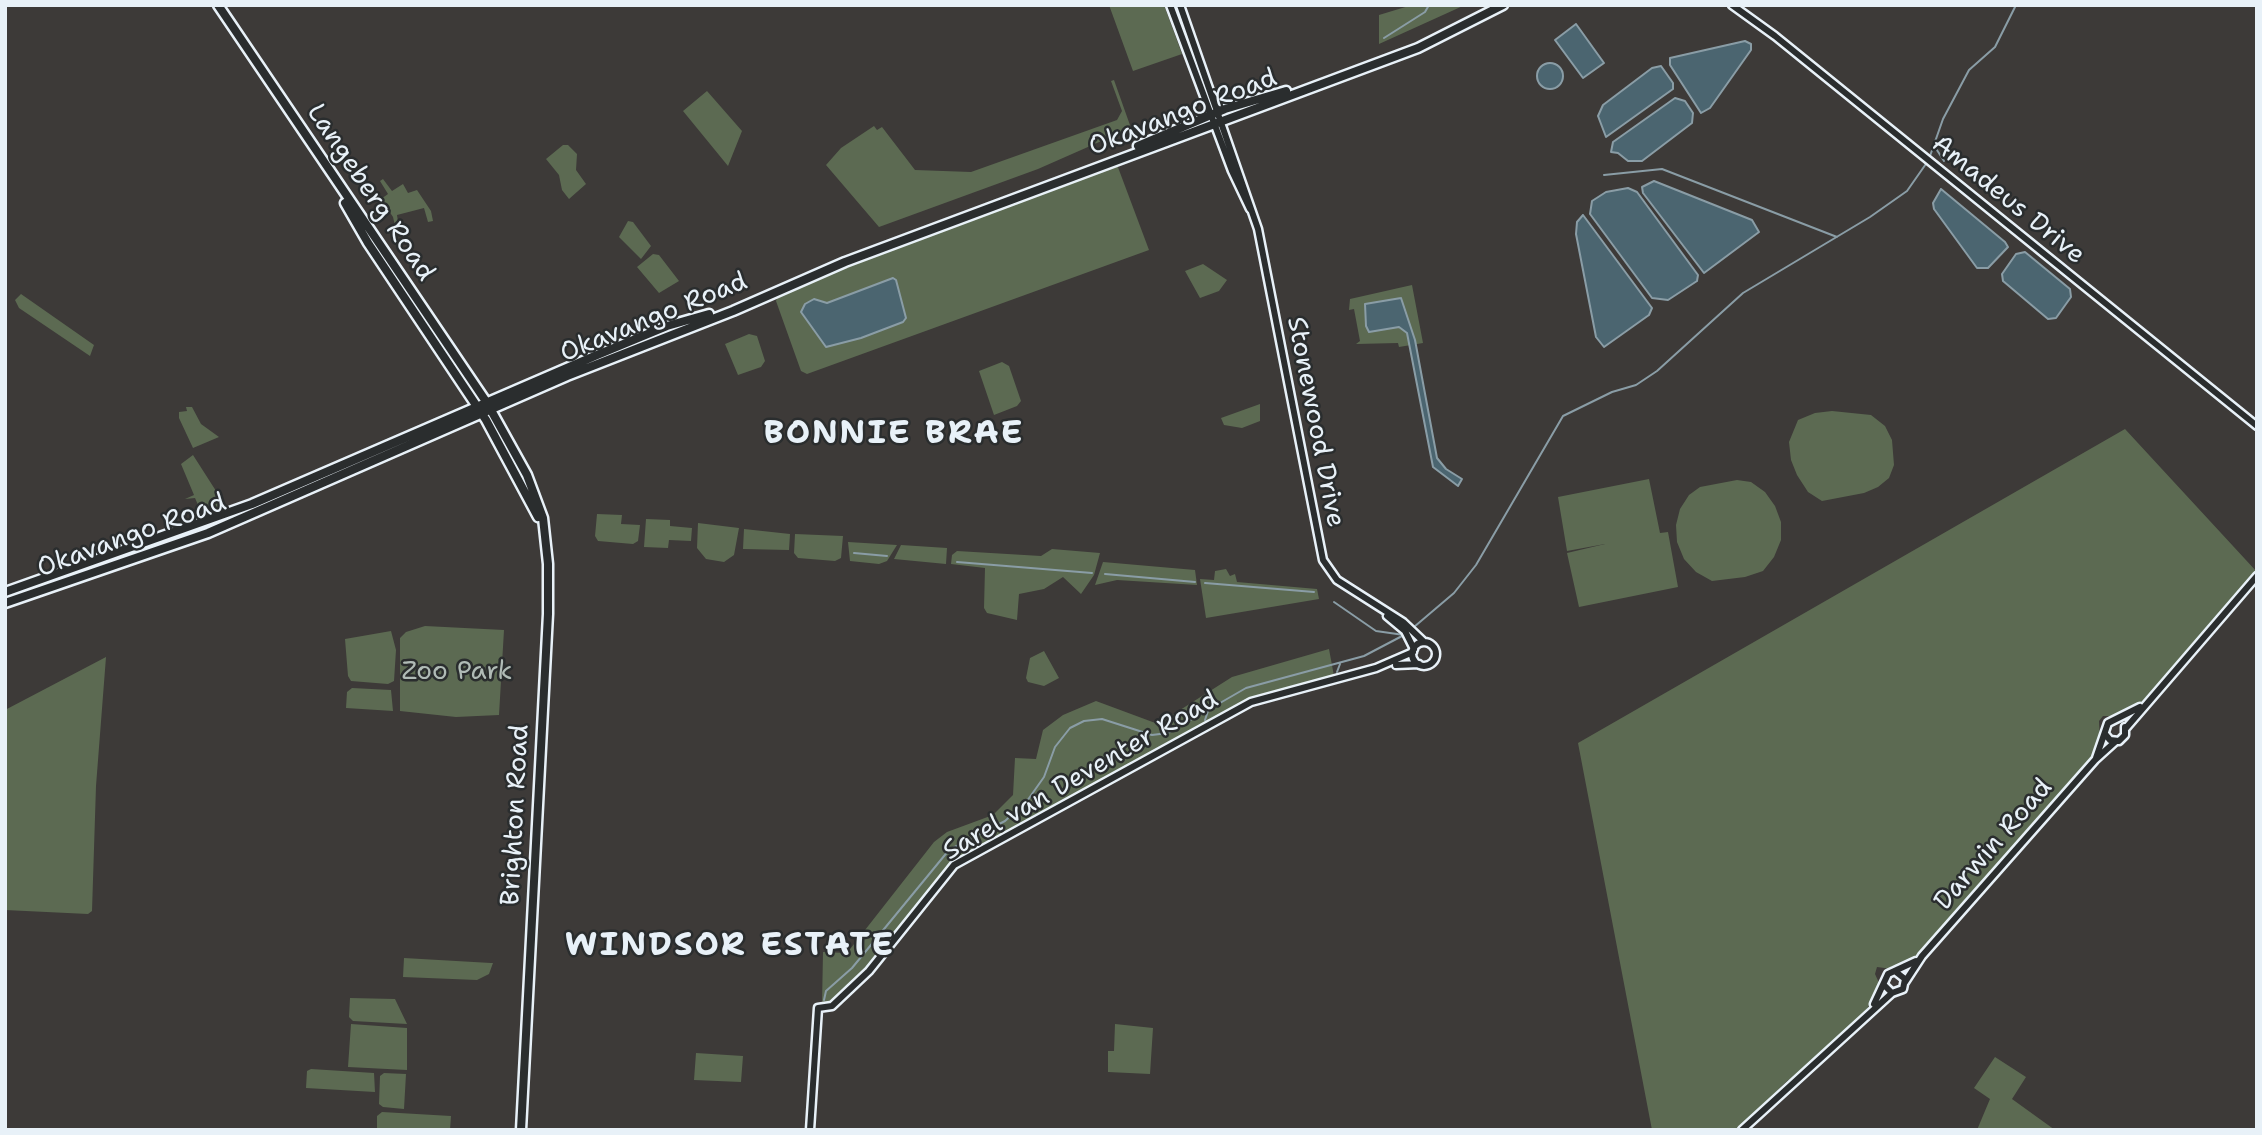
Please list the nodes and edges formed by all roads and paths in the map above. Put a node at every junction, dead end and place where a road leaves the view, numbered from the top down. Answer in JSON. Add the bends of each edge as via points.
{"nodes":[{"id":1,"x":216,"y":5,"type":"edge"},
{"id":2,"x":1170,"y":5,"type":"edge"},
{"id":3,"x":1180,"y":5,"type":"edge"},
{"id":4,"x":1503,"y":5,"type":"edge"},
{"id":5,"x":1732,"y":5,"type":"edge"},
{"id":6,"x":1216,"y":117,"type":"junction"},
{"id":7,"x":1253,"y":215,"type":"junction"},
{"id":8,"x":490,"y":406,"type":"junction"},
{"id":9,"x":480,"y":410,"type":"junction"},
{"id":10,"x":2257,"y":426,"type":"edge"},
{"id":11,"x":542,"y":526,"type":"junction"},
{"id":12,"x":2257,"y":576,"type":"edge"},
{"id":13,"x":5,"y":592,"type":"edge"},
{"id":14,"x":5,"y":603,"type":"edge"},
{"id":15,"x":1412,"y":636,"type":"junction"},
{"id":16,"x":1424,"y":642,"type":"junction"},
{"id":17,"x":1413,"y":650,"type":"junction"},
{"id":18,"x":1419,"y":664,"type":"junction"},
{"id":19,"x":1376,"y":668,"type":"junction"},
{"id":20,"x":2144,"y":704,"type":"junction"},
{"id":21,"x":2117,"y":720,"type":"junction"},
{"id":22,"x":2126,"y":728,"type":"junction"},
{"id":23,"x":2105,"y":732,"type":"junction"},
{"id":24,"x":2116,"y":741,"type":"junction"},
{"id":25,"x":2095,"y":760,"type":"junction"},
{"id":26,"x":1922,"y":956,"type":"junction"},
{"id":27,"x":1896,"y":972,"type":"junction"},
{"id":28,"x":1905,"y":982,"type":"junction"},
{"id":29,"x":1884,"y":985,"type":"junction"},
{"id":30,"x":1892,"y":993,"type":"junction"},
{"id":31,"x":1871,"y":1009,"type":"junction"},
{"id":32,"x":519,"y":1130,"type":"edge"},
{"id":33,"x":810,"y":1130,"type":"edge"},
{"id":34,"x":1742,"y":1130,"type":"edge"}],
"edges":[{"from":1,"to":8,"type":"main road","name":"Langeberg Road"},
{"from":1,"to":9,"type":"main road","name":"Langeberg Road"},
{"from":2,"to":6,"type":"street"},
{"from":3,"to":6,"type":"street"},
{"from":4,"to":6,"type":"main road","name":"Okavango Road","via":[[1418,48]]},
{"from":5,"to":10,"type":"street","name":"Amadeus Drive"},
{"from":6,"to":7,"type":"street","name":"Stonewood Drive","via":[[1225,130]]},
{"from":6,"to":7,"type":"street","name":"Stonewood Drive","via":[[1217,133]]},
{"from":6,"to":8,"type":"main road","name":"Okavango Road","via":[[729,307],[667,326]]},
{"from":7,"to":15,"type":"street","name":"Stonewood Drive","via":[[1323,560],[1337,580]]},
{"from":8,"to":9,"type":"main road","name":"Okavango Road"},
{"from":8,"to":11,"type":"main road","name":"Brighton Road","via":[[527,475]]},
{"from":9,"to":11,"type":"main road","name":"Brighton Road"},
{"from":9,"to":13,"type":"main road","name":"Okavango Road","via":[[252,504]]},
{"from":9,"to":14,"type":"main road","name":"Okavango Road","via":[[208,533]]},
{"from":11,"to":32,"type":"main road","name":"Brighton Road","via":[[548,614]]},
{"from":12,"to":20,"type":"street"},
{"from":15,"to":16,"type":"street","name":"Stonewood Drive"},
{"from":15,"to":17,"type":"street","name":"Stonewood Drive"},
{"from":16,"to":17,"type":"street"},
{"from":16,"to":18,"type":"street","via":[[1432,645],[1436,655],[1430,664]]},
{"from":17,"to":18,"type":"street"},
{"from":17,"to":19,"type":"street","name":"Sarel van Deventer Road"},
{"from":18,"to":19,"type":"street","name":"Sarel van Deventer Road"},
{"from":19,"to":33,"type":"street","name":"Sarel van Deventer Road","via":[[1251,702],[957,862],[869,971],[832,1006],[818,1008]]},
{"from":20,"to":21,"type":"street"},
{"from":20,"to":22,"type":"street"},
{"from":21,"to":22,"type":"street"},
{"from":21,"to":23,"type":"street","via":[[2108,723]]},
{"from":22,"to":24,"type":"street","via":[[2124,737]]},
{"from":23,"to":24,"type":"street"},
{"from":23,"to":25,"type":"street","name":"Darwin Road"},
{"from":24,"to":25,"type":"street","name":"Darwin Road"},
{"from":25,"to":26,"type":"street","name":"Darwin Road"},
{"from":26,"to":27,"type":"street","name":"Darwin Road"},
{"from":26,"to":28,"type":"street","name":"Darwin Road"},
{"from":27,"to":28,"type":"street"},
{"from":27,"to":29,"type":"street","via":[[1886,976]]},
{"from":28,"to":30,"type":"street","via":[[1901,991]]},
{"from":29,"to":30,"type":"street"},
{"from":29,"to":31,"type":"street"},
{"from":30,"to":31,"type":"street"},
{"from":31,"to":34,"type":"street"}]}
